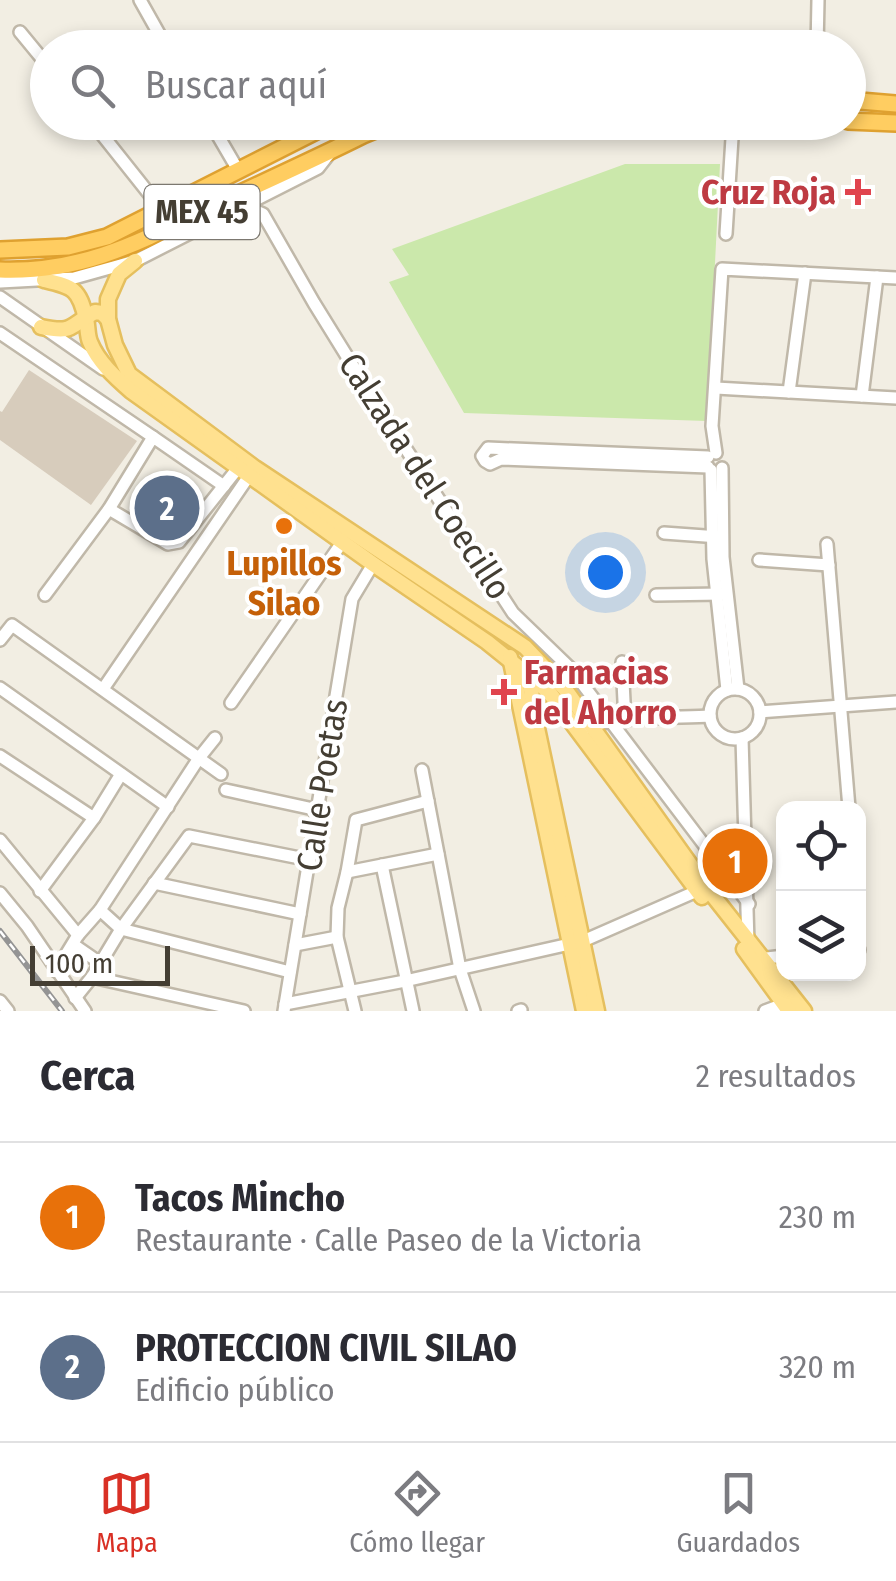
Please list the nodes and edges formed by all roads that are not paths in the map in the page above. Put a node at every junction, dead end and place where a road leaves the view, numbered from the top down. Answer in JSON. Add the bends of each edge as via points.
{"nodes":[{"id":1,"x":140,"y":0,"type":"edge"},
{"id":2,"x":818,"y":0,"type":"edge"},
{"id":3,"x":157,"y":30,"type":"edge"},
{"id":4,"x":817,"y":30,"type":"edge"},
{"id":5,"x":20,"y":32,"type":"dead end"},
{"id":6,"x":30,"y":44,"type":"edge"},
{"id":7,"x":866,"y":102,"type":"edge"},
{"id":8,"x":896,"y":104,"type":"edge"},
{"id":9,"x":866,"y":122,"type":"edge"},
{"id":10,"x":896,"y":123,"type":"edge"},
{"id":11,"x":106,"y":140,"type":"edge"},
{"id":12,"x":220,"y":140,"type":"edge"},
{"id":13,"x":298,"y":140,"type":"edge"},
{"id":14,"x":354,"y":140,"type":"edge"},
{"id":15,"x":733,"y":140,"type":"edge"},
{"id":16,"x":332,"y":150,"type":"junction"},
{"id":17,"x":238,"y":170,"type":"junction"},
{"id":18,"x":268,"y":194,"type":"junction"},
{"id":19,"x":245,"y":206,"type":"junction"},
{"id":20,"x":162,"y":210,"type":"junction"},
{"id":21,"x":263,"y":214,"type":"junction"},
{"id":22,"x":726,"y":234,"type":"dead end"},
{"id":23,"x":0,"y":250,"type":"edge"},
{"id":24,"x":135,"y":261,"type":"junction"},
{"id":25,"x":0,"y":270,"type":"edge"},
{"id":26,"x":805,"y":273,"type":"junction"},
{"id":27,"x":877,"y":277,"type":"junction"},
{"id":28,"x":896,"y":278,"type":"edge"},
{"id":29,"x":44,"y":280,"type":"junction"},
{"id":30,"x":0,"y":282,"type":"edge"},
{"id":31,"x":0,"y":297,"type":"edge"},
{"id":32,"x":86,"y":318,"type":"junction"},
{"id":33,"x":108,"y":319,"type":"junction"},
{"id":34,"x":41,"y":327,"type":"junction"},
{"id":35,"x":0,"y":332,"type":"edge"},
{"id":36,"x":122,"y":376,"type":"junction"},
{"id":37,"x":716,"y":388,"type":"junction"},
{"id":38,"x":789,"y":392,"type":"junction"},
{"id":39,"x":862,"y":396,"type":"junction"},
{"id":40,"x":896,"y":398,"type":"edge"},
{"id":41,"x":153,"y":437,"type":"junction"},
{"id":42,"x":609,"y":458,"type":"junction"},
{"id":43,"x":713,"y":463,"type":"junction"},
{"id":44,"x":248,"y":471,"type":"junction"},
{"id":45,"x":224,"y":486,"type":"junction"},
{"id":46,"x":109,"y":508,"type":"junction"},
{"id":47,"x":664,"y":534,"type":"dead end"},
{"id":48,"x":717,"y":536,"type":"junction"},
{"id":49,"x":343,"y":541,"type":"junction"},
{"id":50,"x":827,"y":544,"type":"dead end"},
{"id":51,"x":758,"y":560,"type":"dead end"},
{"id":52,"x":373,"y":564,"type":"junction"},
{"id":53,"x":829,"y":564,"type":"junction"},
{"id":54,"x":722,"y":594,"type":"junction"},
{"id":55,"x":45,"y":595,"type":"dead end"},
{"id":56,"x":656,"y":595,"type":"dead end"},
{"id":57,"x":533,"y":631,"type":"junction"},
{"id":58,"x":0,"y":640,"type":"edge"},
{"id":59,"x":523,"y":647,"type":"junction"},
{"id":60,"x":510,"y":659,"type":"junction"},
{"id":61,"x":622,"y":662,"type":"dead end"},
{"id":62,"x":528,"y":676,"type":"junction"},
{"id":63,"x":0,"y":688,"type":"edge"},
{"id":64,"x":103,"y":689,"type":"junction"},
{"id":65,"x":733,"y":690,"type":"junction"},
{"id":66,"x":555,"y":700,"type":"junction"},
{"id":67,"x":896,"y":702,"type":"edge"},
{"id":68,"x":231,"y":703,"type":"dead end"},
{"id":69,"x":842,"y":706,"type":"junction"},
{"id":70,"x":760,"y":712,"type":"junction"},
{"id":71,"x":534,"y":714,"type":"junction"},
{"id":72,"x":710,"y":716,"type":"junction"},
{"id":73,"x":625,"y":720,"type":"junction"},
{"id":74,"x":609,"y":721,"type":"junction"},
{"id":75,"x":585,"y":728,"type":"junction"},
{"id":76,"x":214,"y":738,"type":"dead end"},
{"id":77,"x":742,"y":738,"type":"junction"},
{"id":78,"x":0,"y":756,"type":"edge"},
{"id":79,"x":198,"y":758,"type":"junction"},
{"id":80,"x":422,"y":770,"type":"dead end"},
{"id":81,"x":122,"y":774,"type":"junction"},
{"id":82,"x":220,"y":774,"type":"dead end"},
{"id":83,"x":226,"y":790,"type":"dead end"},
{"id":84,"x":849,"y":801,"type":"edge"},
{"id":85,"x":428,"y":802,"type":"junction"},
{"id":86,"x":168,"y":807,"type":"junction"},
{"id":87,"x":318,"y":810,"type":"junction"},
{"id":88,"x":94,"y":818,"type":"junction"},
{"id":89,"x":0,"y":840,"type":"edge"},
{"id":90,"x":438,"y":854,"type":"junction"},
{"id":91,"x":310,"y":860,"type":"junction"},
{"id":92,"x":382,"y":865,"type":"junction"},
{"id":93,"x":347,"y":872,"type":"junction"},
{"id":94,"x":154,"y":883,"type":"junction"},
{"id":95,"x":40,"y":891,"type":"junction"},
{"id":96,"x":698,"y":892,"type":"junction"},
{"id":97,"x":0,"y":893,"type":"edge"},
{"id":98,"x":749,"y":904,"type":"junction"},
{"id":99,"x":100,"y":910,"type":"junction"},
{"id":100,"x":300,"y":914,"type":"junction"},
{"id":101,"x":122,"y":928,"type":"junction"},
{"id":102,"x":337,"y":937,"type":"junction"},
{"id":103,"x":76,"y":940,"type":"junction"},
{"id":104,"x":577,"y":942,"type":"junction"},
{"id":105,"x":294,"y":945,"type":"junction"},
{"id":106,"x":753,"y":953,"type":"junction"},
{"id":107,"x":776,"y":955,"type":"edge"},
{"id":108,"x":100,"y":963,"type":"junction"},
{"id":109,"x":460,"y":968,"type":"junction"},
{"id":110,"x":56,"y":971,"type":"junction"},
{"id":111,"x":290,"y":972,"type":"junction"},
{"id":112,"x":92,"y":977,"type":"junction"},
{"id":113,"x":405,"y":981,"type":"junction"},
{"id":114,"x":350,"y":991,"type":"junction"},
{"id":115,"x":75,"y":998,"type":"junction"},
{"id":116,"x":0,"y":1001,"type":"edge"},
{"id":117,"x":301,"y":1006,"type":"edge"},
{"id":118,"x":793,"y":1006,"type":"edge"},
{"id":119,"x":284,"y":1007,"type":"edge"},
{"id":120,"x":8,"y":1011,"type":"edge"},
{"id":121,"x":85,"y":1011,"type":"edge"},
{"id":122,"x":244,"y":1011,"type":"edge"},
{"id":123,"x":355,"y":1011,"type":"edge"},
{"id":124,"x":413,"y":1011,"type":"edge"},
{"id":125,"x":474,"y":1011,"type":"edge"},
{"id":126,"x":584,"y":1011,"type":"edge"},
{"id":127,"x":597,"y":1011,"type":"edge"},
{"id":128,"x":765,"y":1011,"type":"edge"}],
"edges":[{"from":1,"to":3,"type":"street"},
{"from":2,"to":4,"type":"street"},
{"from":5,"to":6,"type":"street"},
{"from":7,"to":8,"type":"highway"},
{"from":9,"to":10,"type":"highway"},
{"from":11,"to":20,"type":"street"},
{"from":12,"to":17,"type":"street"},
{"from":13,"to":17,"type":"highway","number":"MEX 45"},
{"from":14,"to":16,"type":"highway","number":"MEX 45"},
{"from":15,"to":22,"type":"street"},
{"from":16,"to":18,"type":"street","number":"MEX 45","via":[[318,168]]},
{"from":16,"to":25,"type":"highway","number":"MEX 45","via":[[119,251],[62,267]]},
{"from":17,"to":20,"type":"highway","number":"MEX 45"},
{"from":18,"to":19,"type":"street","number":"MEX 45"},
{"from":18,"to":21,"type":"street"},
{"from":19,"to":21,"type":"street"},
{"from":19,"to":24,"type":"street","number":"MEX 45"},
{"from":20,"to":23,"type":"highway","number":"MEX 45","via":[[68,247]]},
{"from":21,"to":57,"type":"street","name":"Calzada del Coecillo","via":[[385,416],[513,613]]},
{"from":24,"to":29,"type":"street","number":"MEX 45"},
{"from":24,"to":33,"type":"main road","via":[[112,286]]},
{"from":26,"to":27,"type":"street"},
{"from":26,"to":37,"type":"street","via":[[722,269]]},
{"from":26,"to":38,"type":"street"},
{"from":27,"to":28,"type":"street"},
{"from":27,"to":39,"type":"street"},
{"from":29,"to":30,"type":"street","number":"MEX 45"},
{"from":29,"to":32,"type":"main road","via":[[78,293]]},
{"from":31,"to":34,"type":"street"},
{"from":32,"to":33,"type":"main road","via":[[95,312]]},
{"from":32,"to":34,"type":"main road","via":[[70,330]]},
{"from":32,"to":36,"type":"main road","via":[[89,340]]},
{"from":33,"to":36,"type":"main road"},
{"from":34,"to":36,"type":"street"},
{"from":35,"to":41,"type":"street"},
{"from":36,"to":44,"type":"main road"},
{"from":36,"to":44,"type":"main road","via":[[132,391]]},
{"from":37,"to":38,"type":"street"},
{"from":37,"to":43,"type":"street"},
{"from":38,"to":39,"type":"street"},
{"from":39,"to":40,"type":"street"},
{"from":41,"to":45,"type":"street"},
{"from":41,"to":46,"type":"street"},
{"from":42,"to":42,"type":"street","via":[[488,448],[482,456],[490,464]]},
{"from":42,"to":43,"type":"street"},
{"from":43,"to":48,"type":"street"},
{"from":44,"to":45,"type":"street"},
{"from":44,"to":49,"type":"main road"},
{"from":44,"to":59,"type":"main road"},
{"from":44,"to":64,"type":"street"},
{"from":45,"to":46,"type":"street","via":[[179,542],[168,544]]},
{"from":46,"to":55,"type":"street"},
{"from":47,"to":48,"type":"street"},
{"from":48,"to":54,"type":"street","via":[[712,560]]},
{"from":49,"to":52,"type":"main road"},
{"from":49,"to":68,"type":"street"},
{"from":50,"to":53,"type":"street"},
{"from":51,"to":53,"type":"street"},
{"from":52,"to":60,"type":"main road"},
{"from":52,"to":87,"type":"street","name":"Calle Poetas","via":[[352,599]]},
{"from":53,"to":69,"type":"street"},
{"from":54,"to":56,"type":"street"},
{"from":54,"to":65,"type":"street"},
{"from":57,"to":59,"type":"street"},
{"from":57,"to":74,"type":"street","name":"Calzada del Coecillo"},
{"from":58,"to":64,"type":"street","via":[[12,624]]},
{"from":59,"to":60,"type":"main road"},
{"from":59,"to":62,"type":"main road"},
{"from":59,"to":75,"type":"main road","via":[[553,675]]},
{"from":60,"to":62,"type":"main road"},
{"from":60,"to":104,"type":"main road"},
{"from":61,"to":73,"type":"street"},
{"from":62,"to":66,"type":"main road"},
{"from":62,"to":71,"type":"main road"},
{"from":63,"to":81,"type":"street"},
{"from":64,"to":79,"type":"street"},
{"from":65,"to":70,"type":"street","via":[[753,696]]},
{"from":65,"to":72,"type":"street","via":[[714,700]]},
{"from":66,"to":71,"type":"main road"},
{"from":66,"to":75,"type":"main road"},
{"from":67,"to":69,"type":"street"},
{"from":69,"to":70,"type":"street"},
{"from":69,"to":84,"type":"street"},
{"from":70,"to":77,"type":"street","via":[[753,731]]},
{"from":71,"to":104,"type":"main road"},
{"from":72,"to":73,"type":"street"},
{"from":72,"to":77,"type":"street","via":[[725,737]]},
{"from":73,"to":74,"type":"street"},
{"from":74,"to":75,"type":"street"},
{"from":74,"to":98,"type":"street","name":"Calzada del Coecillo"},
{"from":75,"to":96,"type":"main road"},
{"from":75,"to":106,"type":"main road"},
{"from":76,"to":79,"type":"street"},
{"from":77,"to":98,"type":"street"},
{"from":78,"to":88,"type":"street"},
{"from":79,"to":82,"type":"street"},
{"from":79,"to":86,"type":"street"},
{"from":80,"to":85,"type":"street"},
{"from":81,"to":86,"type":"street"},
{"from":81,"to":88,"type":"street"},
{"from":83,"to":87,"type":"street"},
{"from":85,"to":90,"type":"street"},
{"from":85,"to":93,"type":"street","via":[[356,820]]},
{"from":86,"to":99,"type":"street"},
{"from":87,"to":91,"type":"street","name":"Calle Poetas"},
{"from":88,"to":95,"type":"street"},
{"from":89,"to":95,"type":"street"},
{"from":90,"to":92,"type":"street"},
{"from":90,"to":109,"type":"street"},
{"from":91,"to":94,"type":"street","via":[[189,836]]},
{"from":91,"to":100,"type":"street","name":"Calle Poetas"},
{"from":92,"to":93,"type":"street"},
{"from":92,"to":113,"type":"street"},
{"from":93,"to":102,"type":"street"},
{"from":94,"to":100,"type":"street"},
{"from":94,"to":101,"type":"street"},
{"from":95,"to":103,"type":"street"},
{"from":96,"to":104,"type":"street"},
{"from":96,"to":106,"type":"main road"},
{"from":97,"to":110,"type":"street"},
{"from":98,"to":106,"type":"street"},
{"from":99,"to":101,"type":"street"},
{"from":99,"to":103,"type":"street"},
{"from":100,"to":105,"type":"street","name":"Calle Poetas"},
{"from":101,"to":108,"type":"street"},
{"from":101,"to":111,"type":"street"},
{"from":102,"to":105,"type":"street"},
{"from":102,"to":114,"type":"street"},
{"from":103,"to":108,"type":"street"},
{"from":103,"to":110,"type":"street"},
{"from":104,"to":109,"type":"street"},
{"from":104,"to":126,"type":"main road"},
{"from":104,"to":127,"type":"main road"},
{"from":105,"to":111,"type":"street","name":"Calle Poetas"},
{"from":106,"to":107,"type":"street"},
{"from":106,"to":118,"type":"main road"},
{"from":108,"to":112,"type":"street"},
{"from":109,"to":113,"type":"street"},
{"from":109,"to":125,"type":"street"},
{"from":110,"to":115,"type":"street"},
{"from":111,"to":119,"type":"street","name":"Calle Poetas"},
{"from":112,"to":115,"type":"street"},
{"from":112,"to":122,"type":"street"},
{"from":113,"to":114,"type":"street"},
{"from":113,"to":124,"type":"street"},
{"from":114,"to":117,"type":"street"},
{"from":114,"to":123,"type":"street"},
{"from":115,"to":121,"type":"street"},
{"from":116,"to":120,"type":"street"},
{"from":117,"to":119,"type":"street"},
{"from":118,"to":128,"type":"street"}]}
